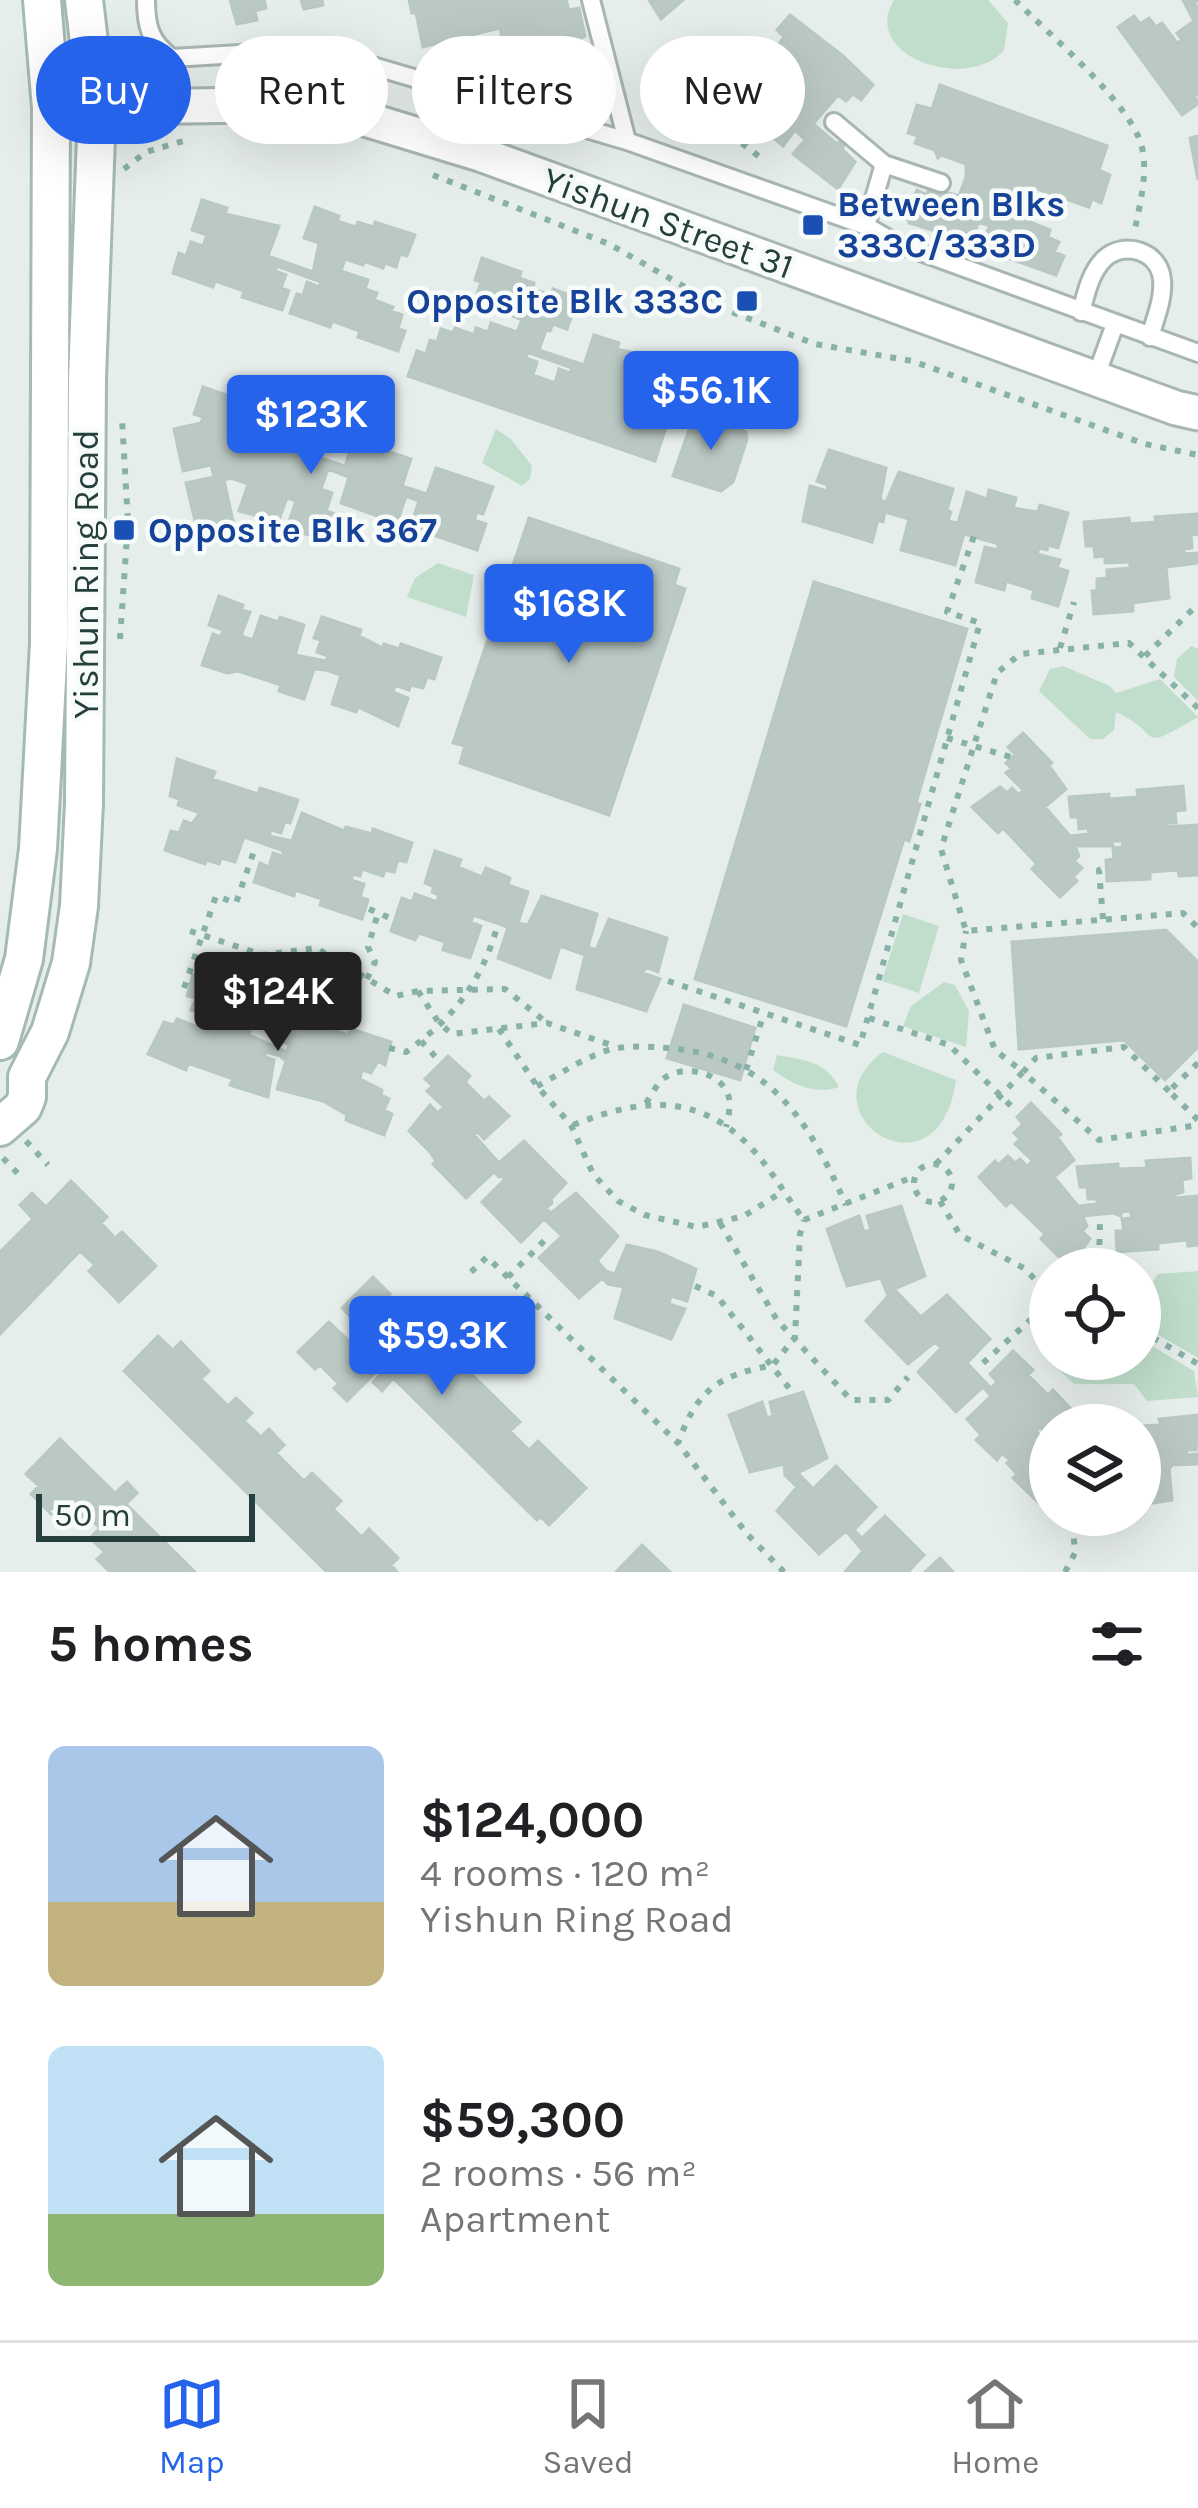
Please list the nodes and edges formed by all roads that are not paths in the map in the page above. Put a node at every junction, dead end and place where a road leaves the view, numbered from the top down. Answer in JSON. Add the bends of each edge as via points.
{"nodes":[{"id":1,"x":42,"y":0,"type":"edge"},
{"id":2,"x":84,"y":0,"type":"edge"},
{"id":3,"x":146,"y":0,"type":"edge"},
{"id":4,"x":590,"y":0,"type":"edge"},
{"id":5,"x":45,"y":36,"type":"edge"},
{"id":6,"x":88,"y":36,"type":"edge"},
{"id":7,"x":191,"y":107,"type":"edge"},
{"id":8,"x":835,"y":122,"type":"dead end"},
{"id":9,"x":627,"y":141,"type":"junction"},
{"id":10,"x":51,"y":144,"type":"edge"},
{"id":11,"x":96,"y":144,"type":"edge"},
{"id":12,"x":884,"y":164,"type":"junction"},
{"id":13,"x":941,"y":183,"type":"dead end"},
{"id":14,"x":866,"y":226,"type":"junction"},
{"id":15,"x":1081,"y":312,"type":"junction"},
{"id":16,"x":1115,"y":324,"type":"junction"},
{"id":17,"x":1150,"y":337,"type":"junction"},
{"id":18,"x":1198,"y":353,"type":"edge"},
{"id":19,"x":1095,"y":379,"type":"junction"},
{"id":20,"x":1198,"y":413,"type":"edge"},
{"id":21,"x":0,"y":1041,"type":"edge"},
{"id":22,"x":14,"y":1065,"type":"edge"},
{"id":23,"x":2,"y":1131,"type":"edge"}],
"edges":[{"from":1,"to":5,"type":"main road","name":"Yishun Ring Road"},
{"from":2,"to":6,"type":"main road","name":"Yishun Ring Road"},
{"from":3,"to":9,"type":"lane","via":[[149,34],[172,58],[339,56]]},
{"from":4,"to":9,"type":"lane"},
{"from":7,"to":19,"type":"street","name":"Yishun Street 31","via":[[316,104],[480,154]]},
{"from":8,"to":12,"type":"lane"},
{"from":9,"to":14,"type":"lane"},
{"from":10,"to":21,"type":"main road","name":"Yishun Ring Road","via":[[49,643],[38,849],[24,959]]},
{"from":11,"to":22,"type":"main road","name":"Yishun Ring Road","via":[[79,906],[50,1032]]},
{"from":12,"to":13,"type":"lane"},
{"from":12,"to":14,"type":"lane"},
{"from":14,"to":15,"type":"lane"},
{"from":15,"to":16,"type":"lane"},
{"from":15,"to":17,"type":"lane","via":[[1100,264],[1132,249],[1148,255],[1162,276]]},
{"from":16,"to":17,"type":"lane"},
{"from":16,"to":19,"type":"lane"},
{"from":17,"to":18,"type":"lane"},
{"from":19,"to":20,"type":"street","name":"Yishun Street 31"},
{"from":22,"to":23,"type":"main road","name":"Yishun Ring Road","via":[[29,1087]]}]}
